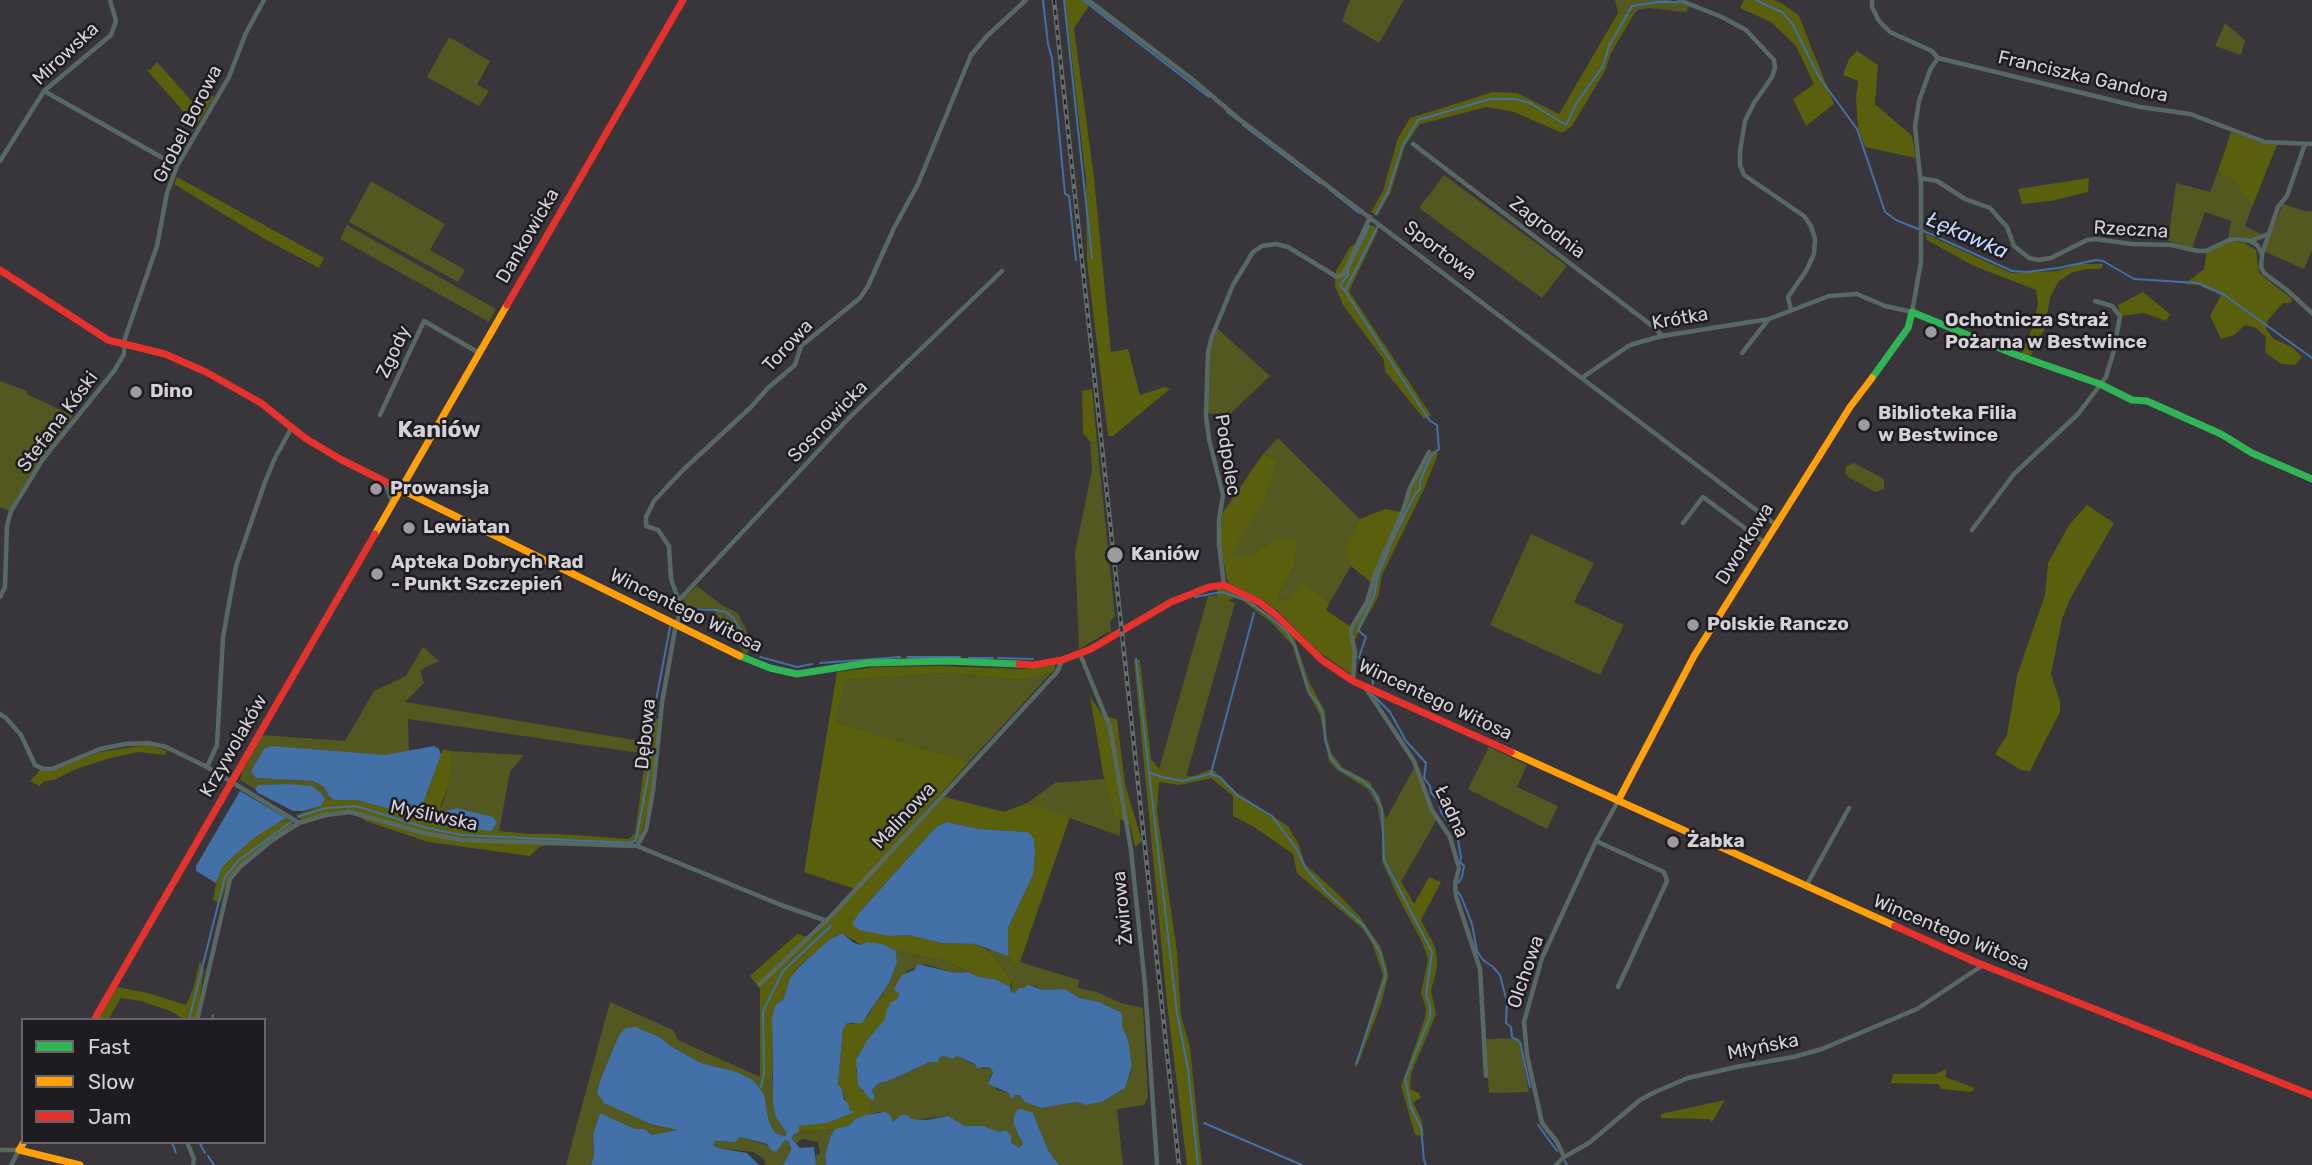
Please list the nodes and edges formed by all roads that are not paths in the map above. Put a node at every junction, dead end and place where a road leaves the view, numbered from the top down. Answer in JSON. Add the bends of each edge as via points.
{"nodes":[{"id":1,"x":110,"y":0,"type":"edge"},
{"id":2,"x":264,"y":0,"type":"edge"},
{"id":3,"x":683,"y":0,"type":"edge"},
{"id":4,"x":1026,"y":0,"type":"edge"},
{"id":5,"x":1087,"y":0,"type":"edge"},
{"id":6,"x":1679,"y":0,"type":"edge"},
{"id":7,"x":1872,"y":0,"type":"edge"},
{"id":8,"x":1938,"y":58,"type":"junction"},
{"id":9,"x":44,"y":91,"type":"junction"},
{"id":10,"x":1413,"y":144,"type":"dead end"},
{"id":11,"x":2305,"y":144,"type":"junction"},
{"id":12,"x":2312,"y":144,"type":"edge"},
{"id":13,"x":0,"y":161,"type":"edge"},
{"id":14,"x":177,"y":166,"type":"junction"},
{"id":15,"x":1920,"y":178,"type":"junction"},
{"id":16,"x":1370,"y":217,"type":"junction"},
{"id":17,"x":2267,"y":234,"type":"junction"},
{"id":18,"x":2250,"y":241,"type":"junction"},
{"id":19,"x":2262,"y":254,"type":"junction"},
{"id":20,"x":0,"y":270,"type":"edge"},
{"id":21,"x":1002,"y":271,"type":"dead end"},
{"id":22,"x":2095,"y":301,"type":"dead end"},
{"id":23,"x":1791,"y":310,"type":"junction"},
{"id":24,"x":1913,"y":312,"type":"junction"},
{"id":25,"x":2312,"y":313,"type":"edge"},
{"id":26,"x":1769,"y":319,"type":"junction"},
{"id":27,"x":1662,"y":336,"type":"junction"},
{"id":28,"x":124,"y":345,"type":"junction"},
{"id":29,"x":1742,"y":353,"type":"dead end"},
{"id":30,"x":479,"y":354,"type":"junction"},
{"id":31,"x":1583,"y":377,"type":"junction"},
{"id":32,"x":2100,"y":384,"type":"junction"},
{"id":33,"x":380,"y":415,"type":"dead end"},
{"id":34,"x":292,"y":428,"type":"junction"},
{"id":35,"x":1429,"y":452,"type":"dead end"},
{"id":36,"x":383,"y":479,"type":"junction"},
{"id":37,"x":2312,"y":479,"type":"edge"},
{"id":38,"x":400,"y":488,"type":"junction"},
{"id":39,"x":392,"y":502,"type":"junction"},
{"id":40,"x":1683,"y":523,"type":"dead end"},
{"id":41,"x":1776,"y":524,"type":"junction"},
{"id":42,"x":1972,"y":530,"type":"dead end"},
{"id":43,"x":1765,"y":543,"type":"junction"},
{"id":44,"x":1224,"y":585,"type":"junction"},
{"id":45,"x":0,"y":597,"type":"edge"},
{"id":46,"x":680,"y":599,"type":"junction"},
{"id":47,"x":676,"y":624,"type":"junction"},
{"id":48,"x":1080,"y":654,"type":"junction"},
{"id":49,"x":1062,"y":660,"type":"junction"},
{"id":50,"x":1353,"y":681,"type":"junction"},
{"id":51,"x":1365,"y":686,"type":"junction"},
{"id":52,"x":0,"y":714,"type":"edge"},
{"id":53,"x":207,"y":767,"type":"junction"},
{"id":54,"x":232,"y":780,"type":"junction"},
{"id":55,"x":1618,"y":801,"type":"junction"},
{"id":56,"x":1849,"y":808,"type":"dead end"},
{"id":57,"x":299,"y":822,"type":"junction"},
{"id":58,"x":1595,"y":841,"type":"junction"},
{"id":59,"x":637,"y":846,"type":"junction"},
{"id":60,"x":1806,"y":886,"type":"junction"},
{"id":61,"x":827,"y":921,"type":"junction"},
{"id":62,"x":1983,"y":965,"type":"junction"},
{"id":63,"x":760,"y":984,"type":"dead end"},
{"id":64,"x":1618,"y":987,"type":"dead end"},
{"id":65,"x":95,"y":1018,"type":"edge"},
{"id":66,"x":197,"y":1018,"type":"edge"},
{"id":67,"x":1486,"y":1076,"type":"dead end"},
{"id":68,"x":2312,"y":1095,"type":"edge"},
{"id":69,"x":23,"y":1144,"type":"edge"},
{"id":70,"x":188,"y":1144,"type":"edge"},
{"id":71,"x":0,"y":1150,"type":"edge"},
{"id":72,"x":19,"y":1150,"type":"junction"},
{"id":73,"x":1564,"y":1157,"type":"junction"},
{"id":74,"x":11,"y":1165,"type":"edge"},
{"id":75,"x":80,"y":1165,"type":"edge"},
{"id":76,"x":193,"y":1165,"type":"edge"},
{"id":77,"x":1157,"y":1165,"type":"edge"},
{"id":78,"x":1556,"y":1165,"type":"edge"}],
"edges":[{"from":1,"to":9,"type":"street","name":"Mirowska","via":[[116,21],[111,35]]},
{"from":2,"to":14,"type":"street","name":"Grobel Borowa","via":[[229,77]]},
{"from":3,"to":30,"type":"street","name":"Dankowicka"},
{"from":4,"to":46,"type":"street","name":"Torowa","via":[[971,55],[918,184],[860,298],[801,346],[794,365],[654,501],[646,527],[659,530],[669,546],[671,579]]},
{"from":5,"to":16,"type":"street","name":"Sportowa"},
{"from":6,"to":23,"type":"street","via":[[1745,30],[1774,60],[1772,77],[1745,121],[1740,165],[1744,175],[1804,216],[1811,226],[1814,254],[1788,297]]},
{"from":7,"to":8,"type":"street","name":"Franciszka Gandora","via":[[1879,21],[1890,32]]},
{"from":8,"to":11,"type":"street","name":"Franciszka Gandora","via":[[2140,107],[2190,114],[2265,142]]},
{"from":8,"to":15,"type":"street","via":[[1919,101],[1915,127]]},
{"from":9,"to":13,"type":"street","name":"Mirowska"},
{"from":9,"to":14,"type":"street"},
{"from":10,"to":27,"type":"street","name":"Zagrodnia"},
{"from":11,"to":12,"type":"street","name":"Franciszka Gandora"},
{"from":11,"to":17,"type":"street","via":[[2287,196]]},
{"from":14,"to":28,"type":"street","name":"Grobel Borowa","via":[[160,237]]},
{"from":15,"to":18,"type":"street","name":"Rzeczna","via":[[1937,181],[1990,208],[2007,227],[2014,246],[2039,260],[2095,239],[2198,251],[2229,240]]},
{"from":15,"to":24,"type":"street","via":[[1920,277]]},
{"from":16,"to":31,"type":"street","name":"Sportowa"},
{"from":16,"to":44,"type":"street","name":"Podpolec","via":[[1344,274],[1337,277],[1288,247],[1262,246],[1253,252],[1233,285],[1212,337],[1206,416],[1223,495],[1219,544]]},
{"from":17,"to":18,"type":"street","name":"Rzeczna"},
{"from":17,"to":19,"type":"street"},
{"from":18,"to":19,"type":"street"},
{"from":19,"to":25,"type":"street","via":[[2264,273]]},
{"from":20,"to":28,"type":"street","name":"Wincentego Witosa","via":[[108,340]]},
{"from":21,"to":46,"type":"street","name":"Sosnowicka","via":[[849,418]]},
{"from":22,"to":32,"type":"street","via":[[2112,306],[2120,316],[2114,350]]},
{"from":23,"to":24,"type":"street","name":"Krótka","via":[[1829,296],[1857,294]]},
{"from":23,"to":26,"type":"street","name":"Krótka"},
{"from":24,"to":32,"type":"street"},
{"from":24,"to":41,"type":"street","name":"Dworkowa","via":[[1896,347],[1850,407]]},
{"from":26,"to":27,"type":"street","name":"Krótka"},
{"from":26,"to":29,"type":"street"},
{"from":27,"to":31,"type":"street","name":"Krótka","via":[[1630,345]]},
{"from":28,"to":34,"type":"street","name":"Wincentego Witosa","via":[[165,354],[206,372],[261,403]]},
{"from":28,"to":45,"type":"street","name":"Stefana Kóski","via":[[114,371],[43,459],[11,511],[5,587]]},
{"from":30,"to":33,"type":"street","name":"Zgody","via":[[424,321]]},
{"from":30,"to":38,"type":"street","name":"Dankowicka"},
{"from":31,"to":41,"type":"street","name":"Sportowa"},
{"from":32,"to":37,"type":"street","via":[[2185,417]]},
{"from":32,"to":42,"type":"street","via":[[2078,414],[2014,474]]},
{"from":34,"to":36,"type":"street","name":"Wincentego Witosa"},
{"from":34,"to":53,"type":"street","via":[[275,458],[236,565],[223,637],[217,745]]},
{"from":35,"to":50,"type":"street","via":[[1410,488],[1367,602],[1352,627],[1356,652]]},
{"from":36,"to":38,"type":"street","name":"Wincentego Witosa"},
{"from":36,"to":39,"type":"street"},
{"from":38,"to":39,"type":"street","name":"Krzywolaków"},
{"from":38,"to":47,"type":"street","name":"Wincentego Witosa"},
{"from":39,"to":54,"type":"street","name":"Krzywolaków"},
{"from":40,"to":43,"type":"street","via":[[1703,497]]},
{"from":41,"to":43,"type":"street","name":"Dworkowa"},
{"from":43,"to":55,"type":"street","name":"Dworkowa","via":[[1694,656]]},
{"from":44,"to":48,"type":"street","name":"Wincentego Witosa","via":[[1171,602]]},
{"from":44,"to":50,"type":"street","name":"Wincentego Witosa","via":[[1259,601],[1322,660]]},
{"from":46,"to":47,"type":"street","name":"Torowa","via":[[682,610]]},
{"from":47,"to":49,"type":"street","name":"Wincentego Witosa","via":[[770,668],[797,674],[867,663],[1033,665]]},
{"from":47,"to":59,"type":"street","name":"Dębowa","via":[[653,791],[646,830]]},
{"from":48,"to":49,"type":"street","name":"Wincentego Witosa"},
{"from":48,"to":77,"type":"street","name":"Żwirowa","via":[[1110,727],[1131,850]]},
{"from":49,"to":61,"type":"street","name":"Malinowa","via":[[1056,672]]},
{"from":50,"to":51,"type":"street","name":"Wincentego Witosa"},
{"from":51,"to":55,"type":"street","name":"Wincentego Witosa"},
{"from":51,"to":67,"type":"street","name":"Ładna","via":[[1414,761],[1432,810],[1450,837],[1459,867],[1456,895],[1480,969]]},
{"from":52,"to":53,"type":"street","via":[[21,735],[35,765],[43,769],[100,748],[148,743]]},
{"from":53,"to":54,"type":"street"},
{"from":54,"to":57,"type":"street"},
{"from":54,"to":65,"type":"street","name":"Krzywolaków"},
{"from":55,"to":58,"type":"street","name":"Olchowa"},
{"from":55,"to":60,"type":"street","name":"Wincentego Witosa"},
{"from":56,"to":60,"type":"street"},
{"from":57,"to":59,"type":"street","name":"Myśliwska","via":[[350,812],[462,840]]},
{"from":57,"to":66,"type":"street","name":"Myśliwska","via":[[230,879]]},
{"from":58,"to":64,"type":"street","via":[[1664,872],[1667,881]]},
{"from":58,"to":73,"type":"street","name":"Olchowa","via":[[1542,958],[1524,1022],[1542,1123]]},
{"from":59,"to":61,"type":"street","name":"Myśliwska"},
{"from":60,"to":62,"type":"street","name":"Wincentego Witosa"},
{"from":61,"to":63,"type":"street","name":"Malinowa"},
{"from":62,"to":68,"type":"street","name":"Wincentego Witosa"},
{"from":62,"to":73,"type":"street","name":"Młyńska","via":[[1917,1009],[1822,1049],[1688,1078],[1655,1091]]},
{"from":69,"to":72,"type":"street"},
{"from":70,"to":76,"type":"street"},
{"from":71,"to":72,"type":"street"},
{"from":72,"to":74,"type":"street"},
{"from":72,"to":75,"type":"street"},
{"from":73,"to":78,"type":"street","name":"Młyńska"}]}
